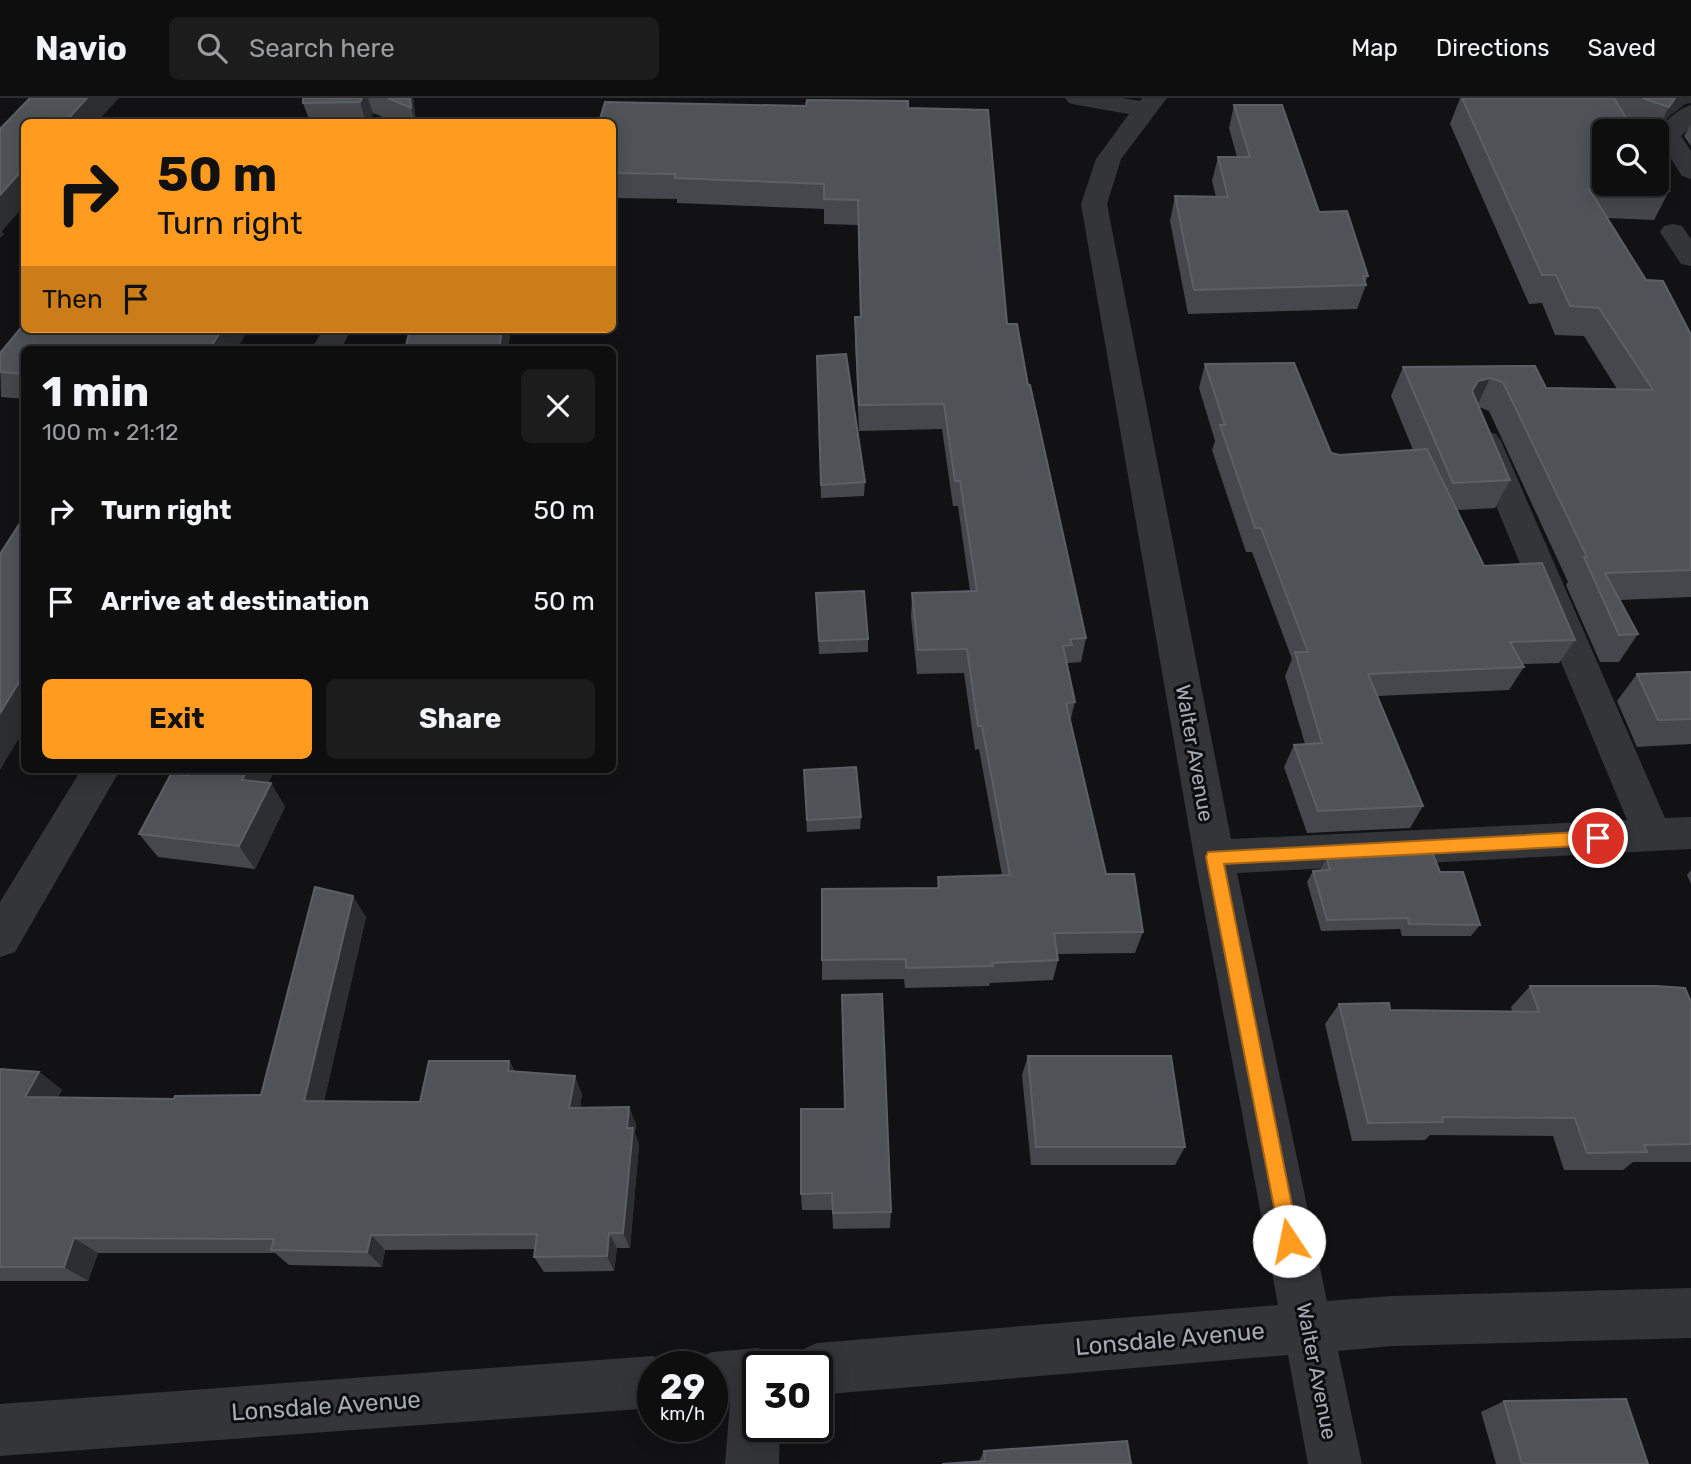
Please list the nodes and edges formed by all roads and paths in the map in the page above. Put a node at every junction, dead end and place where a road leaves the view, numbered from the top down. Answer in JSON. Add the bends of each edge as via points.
{"nodes":[{"id":1,"x":1077,"y":98,"type":"edge"},
{"id":2,"x":1150,"y":103,"type":"edge"},
{"id":3,"x":1691,"y":112,"type":"edge"},
{"id":4,"x":1691,"y":171,"type":"edge"},
{"id":5,"x":1674,"y":232,"type":"dead end"},
{"id":6,"x":1691,"y":258,"type":"edge"},
{"id":7,"x":1476,"y":419,"type":"edge"},
{"id":8,"x":99,"y":773,"type":"edge"},
{"id":9,"x":1672,"y":834,"type":"edge"},
{"id":10,"x":1214,"y":857,"type":"junction"},
{"id":11,"x":0,"y":939,"type":"edge"},
{"id":12,"x":1691,"y":1313,"type":"edge"},
{"id":13,"x":1309,"y":1329,"type":"junction"},
{"id":14,"x":833,"y":1368,"type":"edge"},
{"id":15,"x":637,"y":1383,"type":"edge"},
{"id":16,"x":0,"y":1430,"type":"edge"},
{"id":17,"x":750,"y":1442,"type":"edge"},
{"id":18,"x":752,"y":1464,"type":"edge"},
{"id":19,"x":1335,"y":1464,"type":"edge"}],
"edges":[{"from":1,"to":2,"type":"street"},
{"from":2,"to":10,"type":"street","name":"Walter Avenue","via":[[1107,157],[1094,204]]},
{"from":3,"to":4,"type":"street","via":[[1668,135]]},
{"from":5,"to":6,"type":"street"},
{"from":7,"to":9,"type":"street"},
{"from":8,"to":11,"type":"street"},
{"from":9,"to":10,"type":"street"},
{"from":10,"to":13,"type":"street","name":"Walter Avenue"},
{"from":12,"to":13,"type":"street","name":"Lonsdale Avenue","via":[[1392,1321]]},
{"from":13,"to":14,"type":"street","name":"Lonsdale Avenue"},
{"from":13,"to":19,"type":"street","name":"Walter Avenue"},
{"from":15,"to":16,"type":"street","name":"Lonsdale Avenue"},
{"from":17,"to":18,"type":"street"}]}
